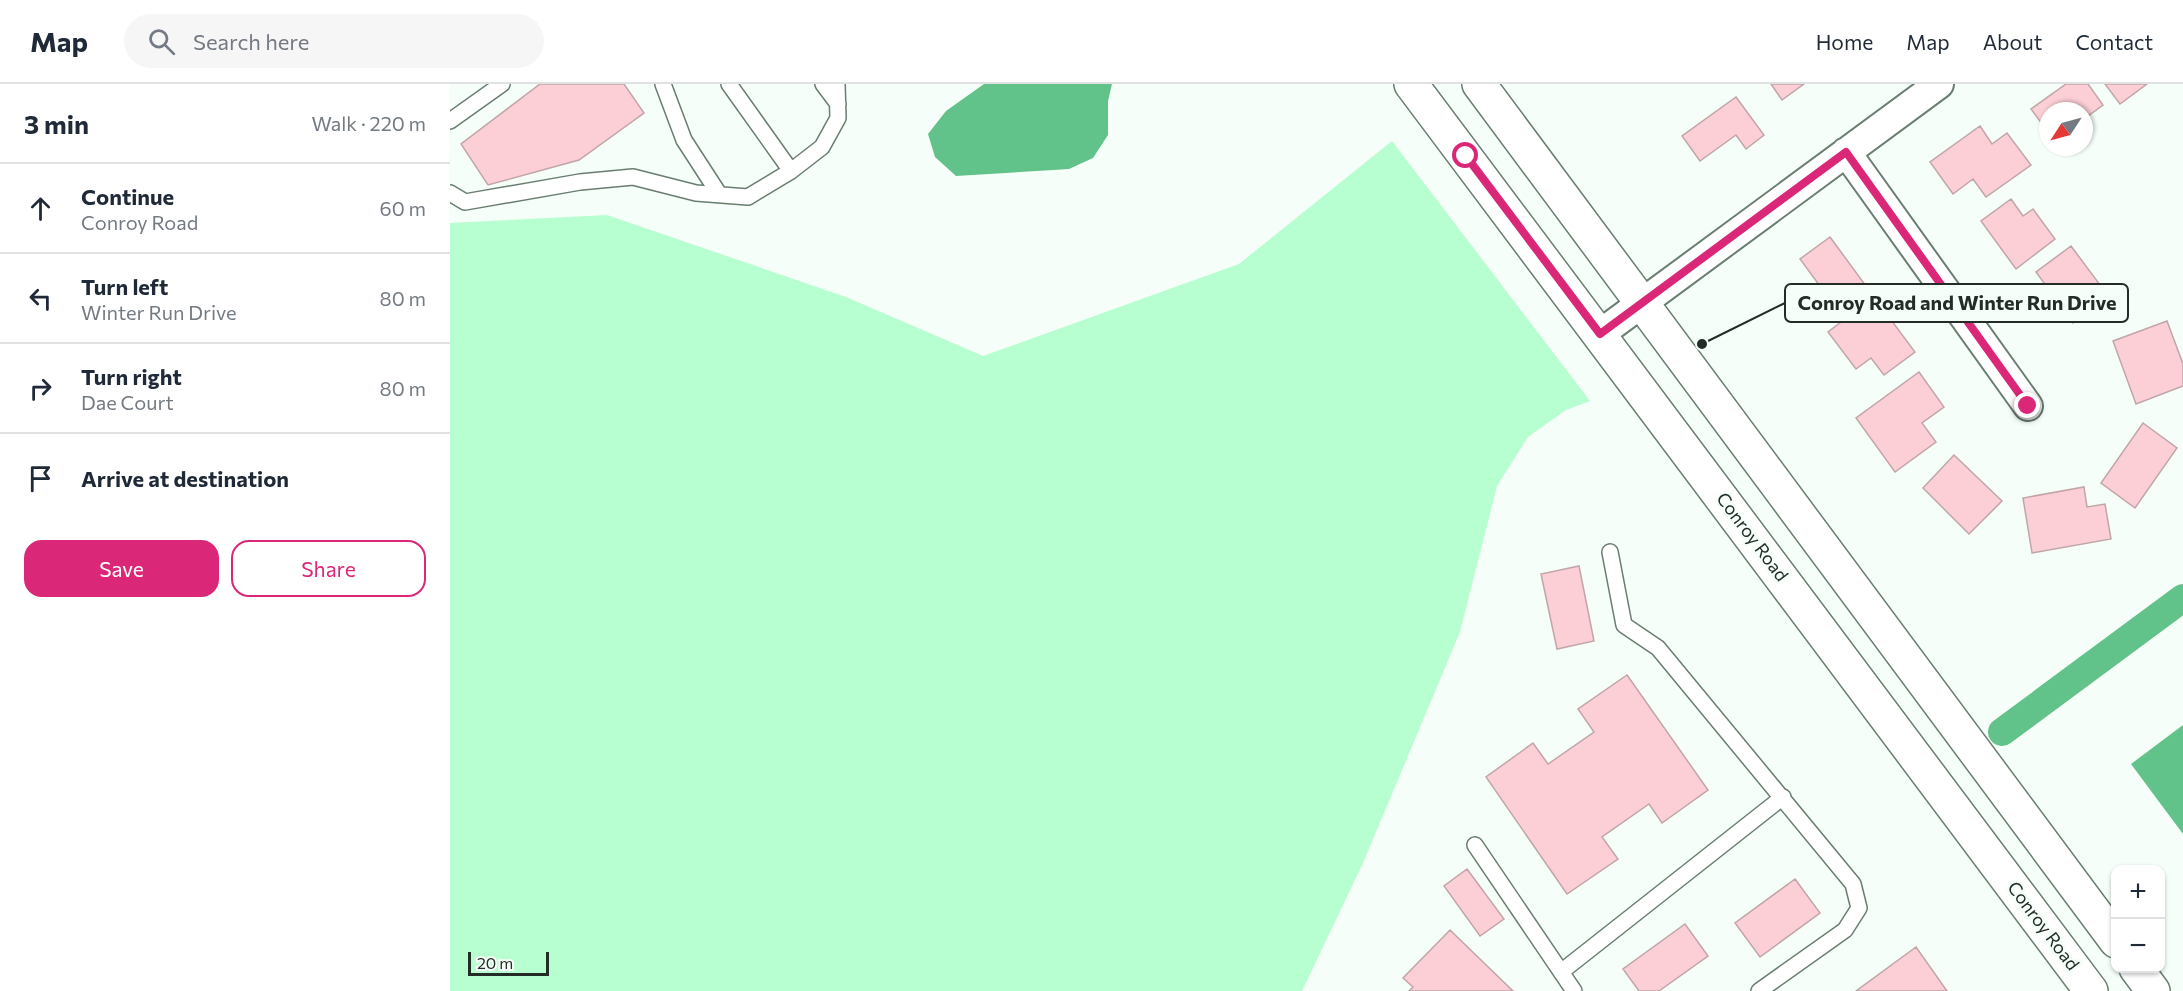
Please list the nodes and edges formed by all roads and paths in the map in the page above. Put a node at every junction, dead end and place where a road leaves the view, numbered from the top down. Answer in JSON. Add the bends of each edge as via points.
{"nodes":[{"id":1,"x":502,"y":84,"type":"edge"},
{"id":2,"x":663,"y":84,"type":"edge"},
{"id":3,"x":729,"y":84,"type":"edge"},
{"id":4,"x":824,"y":84,"type":"edge"},
{"id":5,"x":837,"y":84,"type":"edge"},
{"id":6,"x":1411,"y":84,"type":"edge"},
{"id":7,"x":1479,"y":84,"type":"edge"},
{"id":8,"x":1939,"y":84,"type":"edge"},
{"id":9,"x":838,"y":104,"type":"junction"},
{"id":10,"x":450,"y":121,"type":"edge"},
{"id":11,"x":1846,"y":152,"type":"junction"},
{"id":12,"x":791,"y":171,"type":"junction"},
{"id":13,"x":450,"y":193,"type":"edge"},
{"id":14,"x":719,"y":195,"type":"junction"},
{"id":15,"x":1641,"y":302,"type":"junction"},
{"id":16,"x":1600,"y":334,"type":"junction"},
{"id":17,"x":2028,"y":406,"type":"dead end"},
{"id":18,"x":1610,"y":552,"type":"dead end"},
{"id":19,"x":1783,"y":797,"type":"junction"},
{"id":20,"x":1475,"y":845,"type":"dead end"},
{"id":21,"x":2111,"y":935,"type":"edge"},
{"id":22,"x":1561,"y":972,"type":"junction"},
{"id":23,"x":2139,"y":973,"type":"edge"},
{"id":24,"x":1574,"y":991,"type":"edge"},
{"id":25,"x":1760,"y":991,"type":"edge"},
{"id":26,"x":2091,"y":991,"type":"edge"},
{"id":27,"x":2153,"y":991,"type":"edge"}],
"edges":[{"from":1,"to":10,"type":"lane"},
{"from":2,"to":14,"type":"lane","via":[[684,140]]},
{"from":3,"to":12,"type":"lane"},
{"from":4,"to":9,"type":"lane"},
{"from":5,"to":9,"type":"lane"},
{"from":6,"to":16,"type":"main road","name":"Conroy Road"},
{"from":7,"to":15,"type":"main road"},
{"from":8,"to":11,"type":"street"},
{"from":9,"to":12,"type":"lane","via":[[838,118],[822,147]]},
{"from":11,"to":15,"type":"street"},
{"from":11,"to":17,"type":"street"},
{"from":12,"to":14,"type":"lane","via":[[748,197]]},
{"from":13,"to":14,"type":"lane","via":[[465,202],[633,177]]},
{"from":15,"to":16,"type":"street"},
{"from":15,"to":21,"type":"main road"},
{"from":16,"to":26,"type":"main road","name":"Conroy Road"},
{"from":18,"to":19,"type":"lane","via":[[1624,625],[1658,648]]},
{"from":19,"to":22,"type":"lane"},
{"from":19,"to":25,"type":"lane","via":[[1853,884],[1859,908],[1845,930]]},
{"from":20,"to":22,"type":"lane"},
{"from":22,"to":24,"type":"lane"},
{"from":23,"to":27,"type":"main road"}]}
